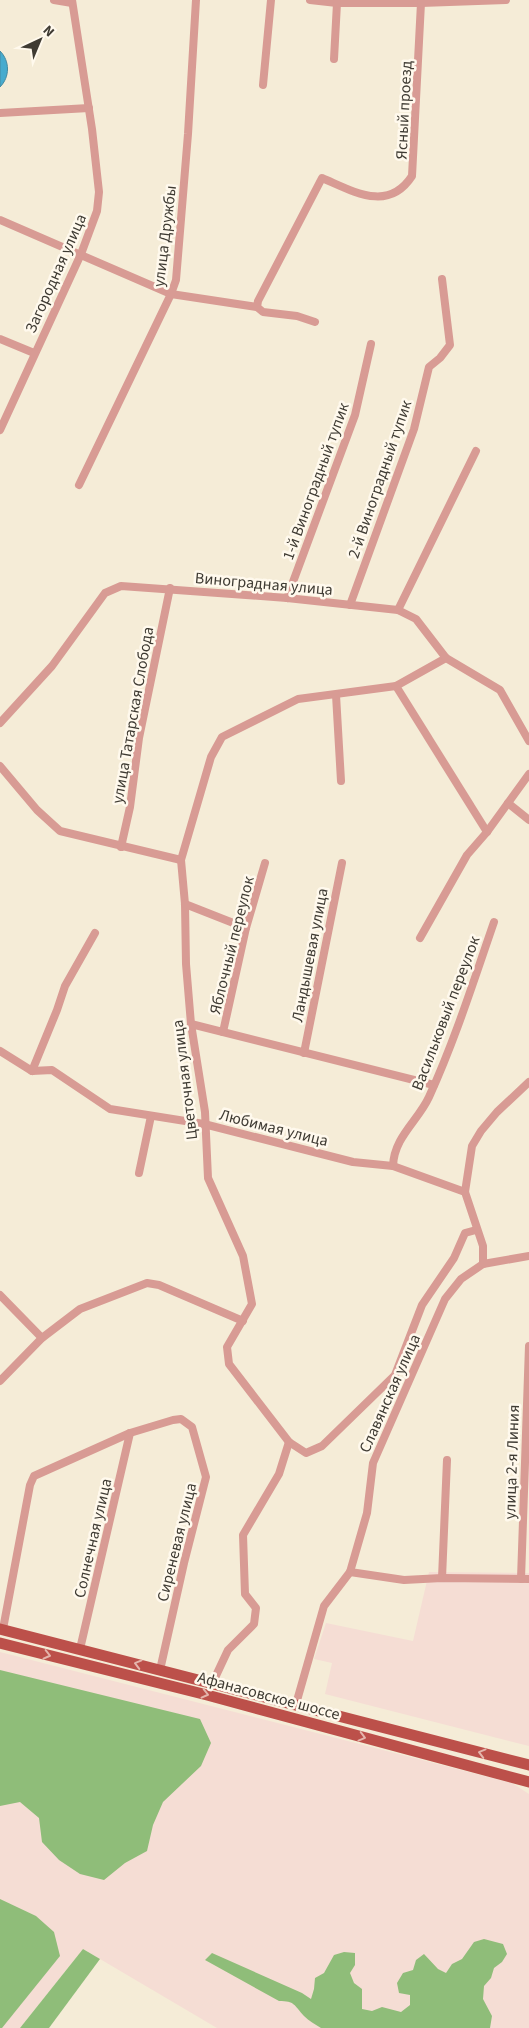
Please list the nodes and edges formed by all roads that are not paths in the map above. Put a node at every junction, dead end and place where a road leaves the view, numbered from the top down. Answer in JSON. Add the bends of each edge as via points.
{"nodes":[{"id":1,"x":54,"y":0,"type":"edge"},
{"id":2,"x":196,"y":0,"type":"edge"},
{"id":3,"x":270,"y":0,"type":"edge"},
{"id":4,"x":310,"y":0,"type":"edge"},
{"id":5,"x":506,"y":0,"type":"edge"},
{"id":6,"x":72,"y":1,"type":"edge"},
{"id":7,"x":337,"y":3,"type":"junction"},
{"id":8,"x":422,"y":3,"type":"junction"},
{"id":9,"x":334,"y":59,"type":"dead end"},
{"id":10,"x":263,"y":85,"type":"dead end"},
{"id":11,"x":89,"y":108,"type":"junction"},
{"id":12,"x":0,"y":113,"type":"edge"},
{"id":13,"x":0,"y":220,"type":"edge"},
{"id":14,"x":81,"y":254,"type":"junction"},
{"id":15,"x":442,"y":279,"type":"dead end"},
{"id":16,"x":171,"y":294,"type":"junction"},
{"id":17,"x":257,"y":307,"type":"junction"},
{"id":18,"x":315,"y":322,"type":"dead end"},
{"id":19,"x":0,"y":339,"type":"edge"},
{"id":20,"x":371,"y":344,"type":"dead end"},
{"id":21,"x":34,"y":353,"type":"junction"},
{"id":22,"x":0,"y":430,"type":"edge"},
{"id":23,"x":476,"y":451,"type":"dead end"},
{"id":24,"x":79,"y":485,"type":"dead end"},
{"id":25,"x":170,"y":588,"type":"junction"},
{"id":26,"x":287,"y":598,"type":"junction"},
{"id":27,"x":350,"y":605,"type":"junction"},
{"id":28,"x":398,"y":610,"type":"junction"},
{"id":29,"x":446,"y":658,"type":"junction"},
{"id":30,"x":396,"y":686,"type":"junction"},
{"id":31,"x":336,"y":695,"type":"junction"},
{"id":32,"x":0,"y":723,"type":"edge"},
{"id":33,"x":529,"y":741,"type":"edge"},
{"id":34,"x":0,"y":766,"type":"edge"},
{"id":35,"x":529,"y":774,"type":"edge"},
{"id":36,"x":341,"y":781,"type":"dead end"},
{"id":37,"x":508,"y":803,"type":"junction"},
{"id":38,"x":529,"y":820,"type":"edge"},
{"id":39,"x":487,"y":832,"type":"junction"},
{"id":40,"x":121,"y":847,"type":"junction"},
{"id":41,"x":181,"y":860,"type":"junction"},
{"id":42,"x":342,"y":863,"type":"dead end"},
{"id":43,"x":265,"y":864,"type":"dead end"},
{"id":44,"x":185,"y":904,"type":"junction"},
{"id":45,"x":494,"y":922,"type":"dead end"},
{"id":46,"x":246,"y":928,"type":"junction"},
{"id":47,"x":95,"y":933,"type":"dead end"},
{"id":48,"x":420,"y":938,"type":"dead end"},
{"id":49,"x":191,"y":1024,"type":"junction"},
{"id":50,"x":224,"y":1032,"type":"junction"},
{"id":51,"x":0,"y":1051,"type":"edge"},
{"id":52,"x":304,"y":1053,"type":"junction"},
{"id":53,"x":32,"y":1071,"type":"junction"},
{"id":54,"x":529,"y":1082,"type":"edge"},
{"id":55,"x":434,"y":1085,"type":"junction"},
{"id":56,"x":151,"y":1116,"type":"junction"},
{"id":57,"x":204,"y":1124,"type":"junction"},
{"id":58,"x":393,"y":1166,"type":"junction"},
{"id":59,"x":139,"y":1173,"type":"dead end"},
{"id":60,"x":465,"y":1192,"type":"junction"},
{"id":61,"x":476,"y":1230,"type":"junction"},
{"id":62,"x":529,"y":1256,"type":"edge"},
{"id":63,"x":483,"y":1264,"type":"junction"},
{"id":64,"x":0,"y":1295,"type":"edge"},
{"id":65,"x":243,"y":1321,"type":"junction"},
{"id":66,"x":42,"y":1338,"type":"junction"},
{"id":67,"x":529,"y":1346,"type":"edge"},
{"id":68,"x":0,"y":1381,"type":"edge"},
{"id":69,"x":130,"y":1433,"type":"junction"},
{"id":70,"x":289,"y":1442,"type":"junction"},
{"id":71,"x":447,"y":1460,"type":"dead end"},
{"id":72,"x":350,"y":1572,"type":"junction"},
{"id":73,"x":442,"y":1578,"type":"junction"},
{"id":74,"x":525,"y":1579,"type":"edge"},
{"id":75,"x":1,"y":1629,"type":"edge"},
{"id":76,"x":0,"y":1643,"type":"edge"},
{"id":77,"x":80,"y":1649,"type":"junction"},
{"id":78,"x":160,"y":1670,"type":"junction"},
{"id":79,"x":213,"y":1682,"type":"junction"},
{"id":80,"x":296,"y":1704,"type":"junction"},
{"id":81,"x":529,"y":1765,"type":"edge"},
{"id":82,"x":529,"y":1782,"type":"edge"}],
"edges":[{"from":1,"to":6,"type":"street"},
{"from":2,"to":16,"type":"street","name":"улица Дружбы","via":[[176,280]]},
{"from":3,"to":10,"type":"street"},
{"from":4,"to":7,"type":"street"},
{"from":5,"to":8,"type":"street"},
{"from":6,"to":11,"type":"street","name":"Загородная улица"},
{"from":7,"to":8,"type":"street"},
{"from":7,"to":9,"type":"street"},
{"from":8,"to":17,"type":"street","name":"Ясный проезд","via":[[412,176],[399,190],[377,198],[322,178]]},
{"from":11,"to":12,"type":"street"},
{"from":11,"to":14,"type":"street","name":"Загородная улица","via":[[99,192],[97,211]]},
{"from":13,"to":14,"type":"street"},
{"from":14,"to":16,"type":"street"},
{"from":14,"to":21,"type":"street","name":"Загородная улица"},
{"from":15,"to":27,"type":"street","name":"2-й Виноградный тупик","via":[[450,344],[430,367],[414,429]]},
{"from":16,"to":17,"type":"street"},
{"from":16,"to":24,"type":"street","name":"улица Дружбы"},
{"from":17,"to":18,"type":"street","via":[[263,312]]},
{"from":19,"to":21,"type":"street"},
{"from":20,"to":26,"type":"street","name":"1-й Виноградный тупик","via":[[356,415]]},
{"from":21,"to":22,"type":"street","name":"Загородная улица"},
{"from":23,"to":28,"type":"street"},
{"from":25,"to":26,"type":"street","name":"Виноградная улица"},
{"from":25,"to":32,"type":"street","name":"Виноградная улица","via":[[121,586],[105,593],[52,666]]},
{"from":25,"to":40,"type":"street","name":"улица Татарская Слобода","via":[[139,738]]},
{"from":26,"to":27,"type":"street","name":"Виноградная улица"},
{"from":27,"to":28,"type":"street","name":"Виноградная улица"},
{"from":28,"to":29,"type":"street","name":"Виноградная улица","via":[[416,620]]},
{"from":29,"to":30,"type":"street"},
{"from":29,"to":33,"type":"street","name":"Виноградная улица","via":[[500,690]]},
{"from":30,"to":31,"type":"street"},
{"from":30,"to":39,"type":"street"},
{"from":31,"to":36,"type":"street"},
{"from":31,"to":41,"type":"street","via":[[298,699],[222,737],[211,756]]},
{"from":34,"to":40,"type":"street","via":[[37,810],[60,831]]},
{"from":35,"to":37,"type":"street"},
{"from":37,"to":38,"type":"street"},
{"from":37,"to":39,"type":"street"},
{"from":39,"to":48,"type":"street","via":[[467,854]]},
{"from":40,"to":41,"type":"street"},
{"from":41,"to":44,"type":"street","name":"Цветочная улица"},
{"from":42,"to":52,"type":"street","name":"Ландышевая улица"},
{"from":43,"to":46,"type":"street","name":"Яблочный переулок"},
{"from":44,"to":46,"type":"street"},
{"from":44,"to":49,"type":"street","name":"Цветочная улица"},
{"from":45,"to":55,"type":"street","name":"Васильковый переулок"},
{"from":46,"to":50,"type":"street","name":"Яблочный переулок"},
{"from":47,"to":53,"type":"street","via":[[65,986]]},
{"from":49,"to":50,"type":"street"},
{"from":49,"to":57,"type":"street","name":"Цветочная улица","via":[[205,1112]]},
{"from":50,"to":52,"type":"street"},
{"from":51,"to":53,"type":"street","name":"Любимая улица"},
{"from":52,"to":55,"type":"street"},
{"from":53,"to":56,"type":"street","name":"Любимая улица","via":[[52,1070],[110,1108]]},
{"from":54,"to":60,"type":"street","via":[[497,1112],[472,1146]]},
{"from":55,"to":58,"type":"street","name":"Васильковый переулок","via":[[429,1098],[393,1152]]},
{"from":56,"to":57,"type":"street","name":"Любимая улица"},
{"from":56,"to":59,"type":"street"},
{"from":57,"to":58,"type":"street","name":"Любимая улица","via":[[353,1162]]},
{"from":57,"to":65,"type":"street","name":"Цветочная улица","via":[[208,1178],[243,1256],[252,1304]]},
{"from":58,"to":60,"type":"street","name":"Любимая улица"},
{"from":60,"to":61,"type":"street"},
{"from":61,"to":63,"type":"street","via":[[484,1246]]},
{"from":61,"to":70,"type":"street","via":[[465,1233],[454,1258],[422,1305],[395,1375],[322,1446],[306,1453]]},
{"from":62,"to":63,"type":"street","name":"Славянская улица"},
{"from":63,"to":72,"type":"street","name":"Славянская улица","via":[[461,1279],[445,1299],[372,1463],[367,1513]]},
{"from":64,"to":66,"type":"street"},
{"from":65,"to":66,"type":"street","via":[[159,1285],[148,1284],[80,1309]]},
{"from":65,"to":70,"type":"street","name":"Цветочная улица","via":[[227,1346],[229,1364]]},
{"from":66,"to":68,"type":"street"},
{"from":67,"to":74,"type":"street","name":"улица 2-я Линия"},
{"from":69,"to":75,"type":"street","via":[[38,1474],[32,1480]]},
{"from":69,"to":77,"type":"street","name":"Солнечная улица"},
{"from":69,"to":78,"type":"street","name":"Сиреневая улица","via":[[173,1420],[187,1422],[192,1427],[206,1473]]},
{"from":70,"to":79,"type":"street","via":[[280,1474],[243,1535],[245,1594],[256,1608],[254,1624],[228,1650]]},
{"from":71,"to":73,"type":"street"},
{"from":72,"to":73,"type":"street","via":[[404,1580]]},
{"from":72,"to":80,"type":"street","name":"Славянская улица","via":[[324,1606]]},
{"from":73,"to":74,"type":"street"},
{"from":75,"to":77,"type":"main road","name":"Афанасовское шоссе"},
{"from":76,"to":82,"type":"main road","name":"Афанасовское шоссе","one_way":true},
{"from":78,"to":77,"type":"main road","name":"Афанасовское шоссе","one_way":true},
{"from":78,"to":79,"type":"main road","name":"Афанасовское шоссе"},
{"from":79,"to":80,"type":"main road","name":"Афанасовское шоссе"},
{"from":81,"to":80,"type":"main road","name":"Афанасовское шоссе","one_way":true}]}
